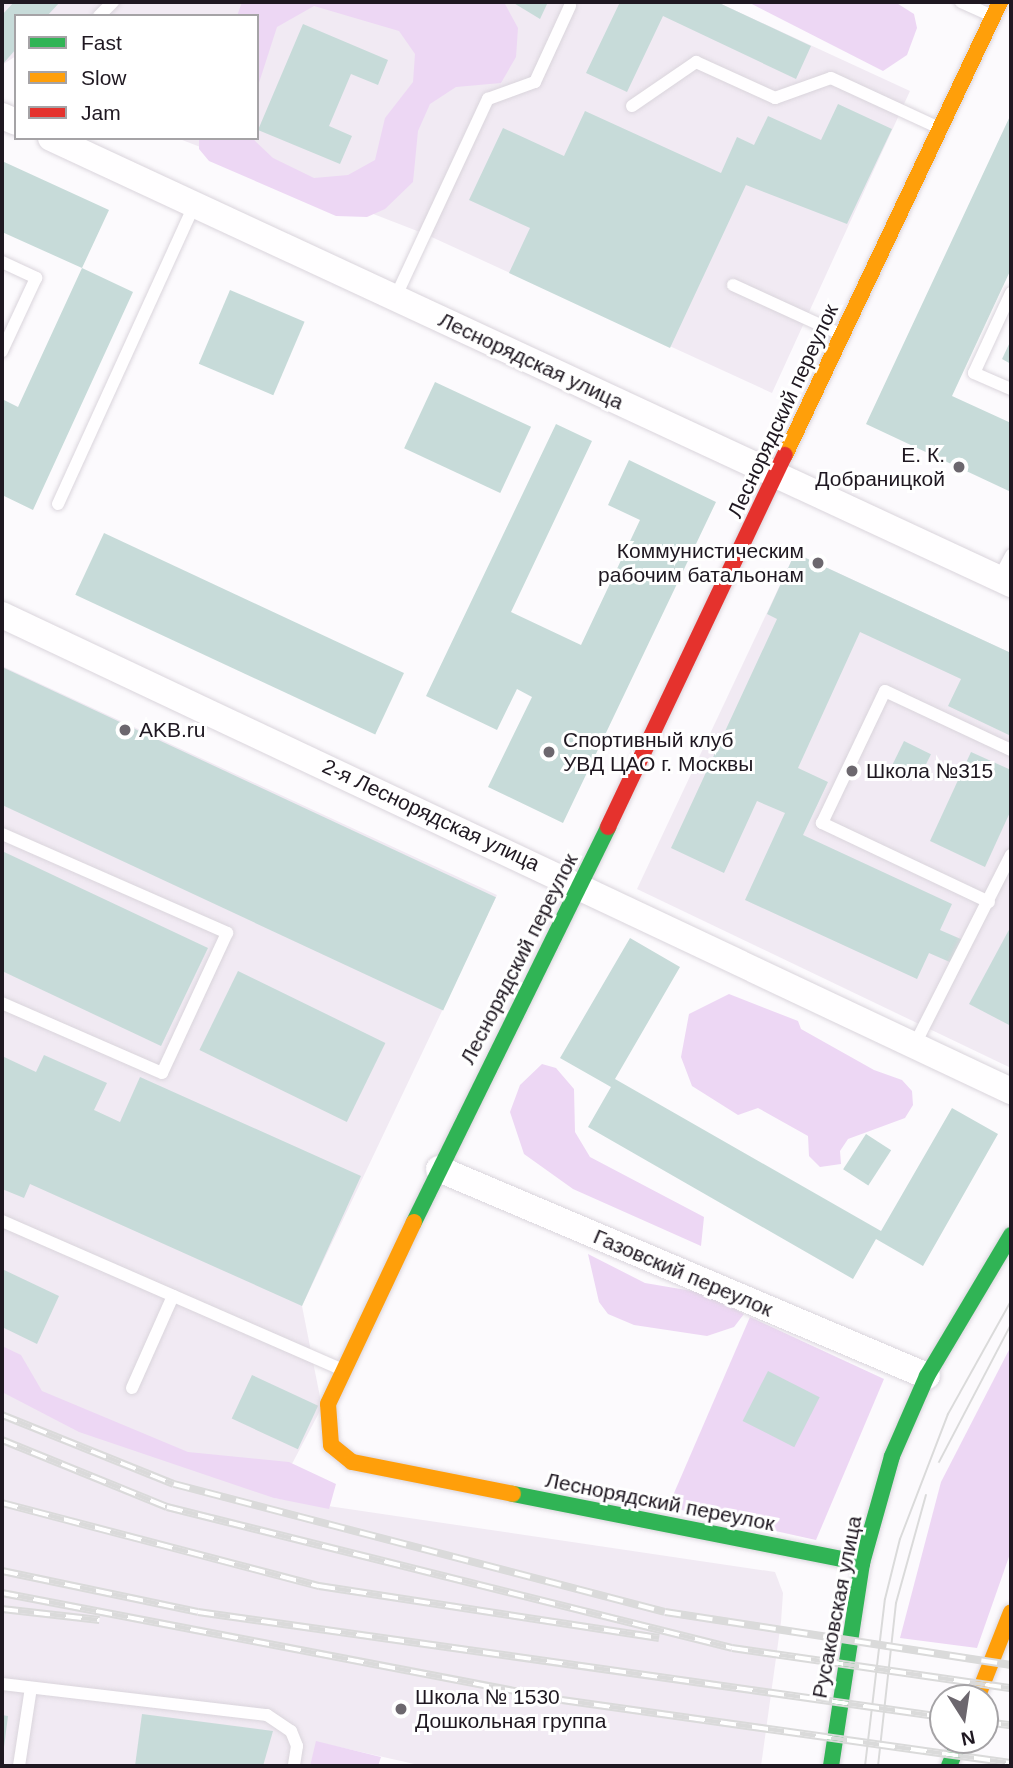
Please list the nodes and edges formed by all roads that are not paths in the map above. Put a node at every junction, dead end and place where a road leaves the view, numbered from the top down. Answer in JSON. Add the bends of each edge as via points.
{"nodes":[{"id":1,"x":961,"y":2,"type":"edge"},
{"id":2,"x":1000,"y":2,"type":"edge"},
{"id":3,"x":570,"y":6,"type":"dead end"},
{"id":4,"x":993,"y":17,"type":"junction"},
{"id":5,"x":632,"y":106,"type":"dead end"},
{"id":6,"x":940,"y":128,"type":"junction"},
{"id":7,"x":55,"y":140,"type":"edge"},
{"id":8,"x":194,"y":205,"type":"junction"},
{"id":9,"x":2,"y":262,"type":"edge"},
{"id":10,"x":733,"y":285,"type":"dead end"},
{"id":11,"x":1011,"y":293,"type":"edge"},
{"id":12,"x":395,"y":298,"type":"junction"},
{"id":13,"x":842,"y":335,"type":"junction"},
{"id":14,"x":2,"y":351,"type":"edge"},
{"id":15,"x":1011,"y":389,"type":"edge"},
{"id":16,"x":776,"y":475,"type":"junction"},
{"id":17,"x":58,"y":503,"type":"dead end"},
{"id":18,"x":1011,"y":555,"type":"edge"},
{"id":19,"x":1005,"y":581,"type":"edge"},
{"id":20,"x":2,"y":615,"type":"edge"},
{"id":21,"x":1011,"y":750,"type":"edge"},
{"id":22,"x":2,"y":834,"type":"edge"},
{"id":23,"x":1011,"y":855,"type":"edge"},
{"id":24,"x":581,"y":885,"type":"junction"},
{"id":25,"x":989,"y":902,"type":"junction"},
{"id":26,"x":2,"y":1003,"type":"edge"},
{"id":27,"x":915,"y":1044,"type":"junction"},
{"id":28,"x":1011,"y":1091,"type":"edge"},
{"id":29,"x":439,"y":1169,"type":"junction"},
{"id":30,"x":2,"y":1221,"type":"edge"},
{"id":31,"x":1011,"y":1236,"type":"edge"},
{"id":32,"x":173,"y":1296,"type":"junction"},
{"id":33,"x":343,"y":1370,"type":"junction"},
{"id":34,"x":927,"y":1376,"type":"junction"},
{"id":35,"x":132,"y":1388,"type":"dead end"},
{"id":36,"x":862,"y":1563,"type":"junction"},
{"id":37,"x":1011,"y":1612,"type":"edge"},
{"id":38,"x":2,"y":1684,"type":"edge"},
{"id":39,"x":983,"y":1684,"type":"edge"},
{"id":40,"x":31,"y":1688,"type":"junction"},
{"id":41,"x":19,"y":1766,"type":"edge"},
{"id":42,"x":294,"y":1766,"type":"edge"},
{"id":43,"x":831,"y":1766,"type":"edge"}],
"edges":[{"from":1,"to":4,"type":"lane"},
{"from":2,"to":4,"type":"street","name":"Леснорядский переулок"},
{"from":3,"to":12,"type":"lane","via":[[535,82],[488,99]]},
{"from":4,"to":6,"type":"street","name":"Леснорядский переулок"},
{"from":5,"to":6,"type":"lane","via":[[696,62],[775,98],[831,78]]},
{"from":6,"to":13,"type":"street","name":"Леснорядский переулок"},
{"from":7,"to":8,"type":"street","name":"Леснорядская улица"},
{"from":8,"to":12,"type":"street","name":"Леснорядская улица"},
{"from":8,"to":17,"type":"lane"},
{"from":9,"to":14,"type":"lane","via":[[36,278]]},
{"from":10,"to":13,"type":"lane"},
{"from":11,"to":15,"type":"lane","via":[[974,373]]},
{"from":12,"to":16,"type":"street","name":"Леснорядская улица"},
{"from":13,"to":16,"type":"street","name":"Леснорядский переулок"},
{"from":16,"to":19,"type":"street","name":"Леснорядская улица"},
{"from":16,"to":24,"type":"street","name":"Леснорядский переулок"},
{"from":18,"to":19,"type":"lane"},
{"from":20,"to":24,"type":"street","name":"2-я Леснорядская улица"},
{"from":21,"to":25,"type":"lane","via":[[886,691],[822,823]]},
{"from":22,"to":26,"type":"lane","via":[[227,933],[162,1073]]},
{"from":23,"to":25,"type":"lane"},
{"from":24,"to":27,"type":"street","name":"2-я Леснорядская улица"},
{"from":24,"to":29,"type":"street","name":"Леснорядский переулок"},
{"from":25,"to":27,"type":"lane"},
{"from":27,"to":28,"type":"street","name":"2-я Леснорядская улица"},
{"from":29,"to":33,"type":"street","name":"Леснорядский переулок"},
{"from":29,"to":34,"type":"street","name":"Газовский переулок"},
{"from":30,"to":32,"type":"lane"},
{"from":31,"to":34,"type":"street","name":"Русаковская улица"},
{"from":32,"to":33,"type":"lane"},
{"from":32,"to":35,"type":"lane"},
{"from":33,"to":36,"type":"street","name":"Леснорядский переулок","via":[[326,1425],[331,1445],[352,1462]]},
{"from":34,"to":36,"type":"street","name":"Русаковская улица","via":[[892,1456]]},
{"from":36,"to":43,"type":"street","name":"Русаковская улица"},
{"from":37,"to":39,"type":"street"},
{"from":38,"to":40,"type":"lane"},
{"from":40,"to":41,"type":"lane"},
{"from":40,"to":42,"type":"lane","via":[[267,1715],[291,1731],[297,1746]]}]}
